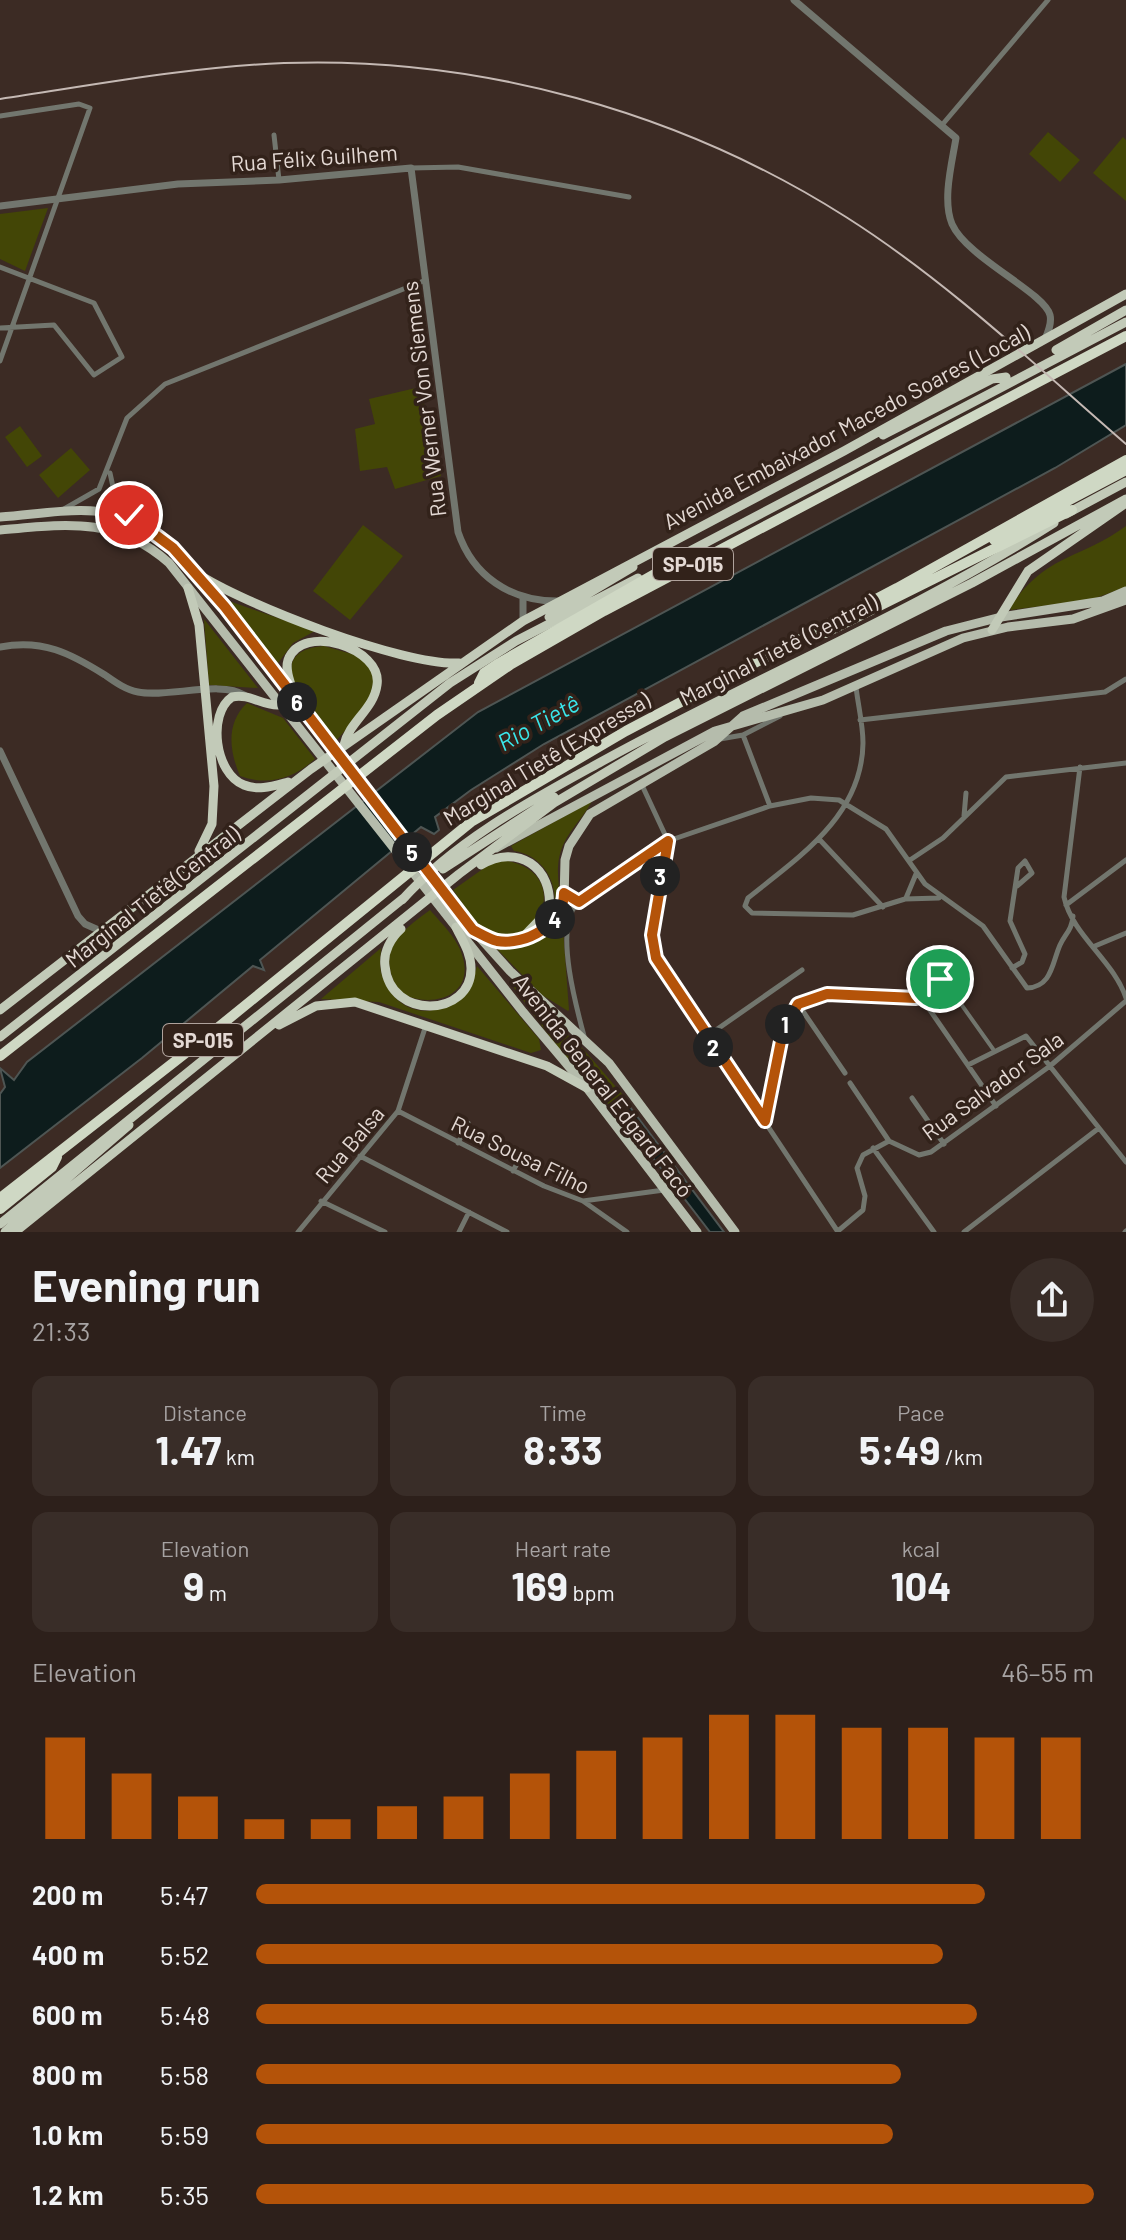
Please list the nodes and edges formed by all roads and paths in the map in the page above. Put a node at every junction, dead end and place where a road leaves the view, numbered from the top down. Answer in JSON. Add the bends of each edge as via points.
{"nodes":[{"id":1,"x":794,"y":0,"type":"edge"},
{"id":2,"x":1048,"y":0,"type":"edge"},
{"id":3,"x":0,"y":116,"type":"edge"},
{"id":4,"x":942,"y":125,"type":"junction"},
{"id":5,"x":274,"y":135,"type":"dead end"},
{"id":6,"x":411,"y":168,"type":"junction"},
{"id":7,"x":279,"y":180,"type":"junction"},
{"id":8,"x":59,"y":196,"type":"junction"},
{"id":9,"x":629,"y":197,"type":"dead end"},
{"id":10,"x":0,"y":206,"type":"edge"},
{"id":11,"x":0,"y":267,"type":"edge"},
{"id":12,"x":31,"y":278,"type":"junction"},
{"id":13,"x":427,"y":280,"type":"junction"},
{"id":14,"x":1126,"y":294,"type":"edge"},
{"id":15,"x":1126,"y":310,"type":"edge"},
{"id":16,"x":1126,"y":322,"type":"edge"},
{"id":17,"x":11,"y":327,"type":"junction"},
{"id":18,"x":0,"y":328,"type":"edge"},
{"id":19,"x":1126,"y":336,"type":"edge"},
{"id":20,"x":1044,"y":341,"type":"junction"},
{"id":21,"x":1050,"y":356,"type":"junction"},
{"id":22,"x":0,"y":361,"type":"edge"},
{"id":23,"x":1006,"y":377,"type":"junction"},
{"id":24,"x":844,"y":451,"type":"junction"},
{"id":25,"x":1126,"y":460,"type":"edge"},
{"id":26,"x":110,"y":468,"type":"junction"},
{"id":27,"x":1126,"y":470,"type":"edge"},
{"id":28,"x":1126,"y":482,"type":"edge"},
{"id":29,"x":820,"y":483,"type":"junction"},
{"id":30,"x":1126,"y":501,"type":"edge"},
{"id":31,"x":1072,"y":510,"type":"junction"},
{"id":32,"x":53,"y":514,"type":"junction"},
{"id":33,"x":0,"y":517,"type":"edge"},
{"id":34,"x":136,"y":522,"type":"junction"},
{"id":35,"x":0,"y":530,"type":"edge"},
{"id":36,"x":658,"y":548,"type":"junction"},
{"id":37,"x":675,"y":559,"type":"junction"},
{"id":38,"x":944,"y":561,"type":"junction"},
{"id":39,"x":195,"y":572,"type":"junction"},
{"id":40,"x":188,"y":588,"type":"junction"},
{"id":41,"x":523,"y":597,"type":"junction"},
{"id":42,"x":1125,"y":598,"type":"edge"},
{"id":43,"x":557,"y":601,"type":"junction"},
{"id":44,"x":1001,"y":617,"type":"junction"},
{"id":45,"x":523,"y":621,"type":"junction"},
{"id":46,"x":992,"y":630,"type":"junction"},
{"id":47,"x":796,"y":641,"type":"junction"},
{"id":48,"x":0,"y":647,"type":"edge"},
{"id":49,"x":503,"y":648,"type":"junction"},
{"id":50,"x":459,"y":663,"type":"junction"},
{"id":51,"x":859,"y":667,"type":"junction"},
{"id":52,"x":1125,"y":680,"type":"edge"},
{"id":53,"x":476,"y":687,"type":"junction"},
{"id":54,"x":856,"y":687,"type":"junction"},
{"id":55,"x":204,"y":691,"type":"junction"},
{"id":56,"x":244,"y":695,"type":"junction"},
{"id":57,"x":293,"y":696,"type":"junction"},
{"id":58,"x":279,"y":705,"type":"junction"},
{"id":59,"x":788,"y":712,"type":"junction"},
{"id":60,"x":860,"y":720,"type":"junction"},
{"id":61,"x":735,"y":724,"type":"junction"},
{"id":62,"x":743,"y":735,"type":"junction"},
{"id":63,"x":715,"y":741,"type":"junction"},
{"id":64,"x":344,"y":745,"type":"junction"},
{"id":65,"x":0,"y":751,"type":"edge"},
{"id":66,"x":1126,"y":763,"type":"edge"},
{"id":67,"x":1080,"y":767,"type":"junction"},
{"id":68,"x":645,"y":776,"type":"junction"},
{"id":69,"x":595,"y":777,"type":"junction"},
{"id":70,"x":295,"y":781,"type":"junction"},
{"id":71,"x":966,"y":793,"type":"dead end"},
{"id":72,"x":847,"y":802,"type":"junction"},
{"id":73,"x":770,"y":806,"type":"junction"},
{"id":74,"x":964,"y":817,"type":"junction"},
{"id":75,"x":819,"y":839,"type":"junction"},
{"id":76,"x":668,"y":841,"type":"junction"},
{"id":77,"x":496,"y":848,"type":"junction"},
{"id":78,"x":197,"y":855,"type":"junction"},
{"id":79,"x":910,"y":860,"type":"junction"},
{"id":80,"x":1126,"y":860,"type":"edge"},
{"id":81,"x":459,"y":874,"type":"junction"},
{"id":82,"x":917,"y":874,"type":"junction"},
{"id":83,"x":1017,"y":886,"type":"junction"},
{"id":84,"x":564,"y":893,"type":"junction"},
{"id":85,"x":941,"y":898,"type":"junction"},
{"id":86,"x":905,"y":899,"type":"junction"},
{"id":87,"x":402,"y":900,"type":"junction"},
{"id":88,"x":579,"y":902,"type":"junction"},
{"id":89,"x":1066,"y":905,"type":"junction"},
{"id":90,"x":883,"y":907,"type":"junction"},
{"id":91,"x":409,"y":916,"type":"junction"},
{"id":92,"x":1073,"y":916,"type":"junction"},
{"id":93,"x":454,"y":925,"type":"junction"},
{"id":94,"x":473,"y":930,"type":"junction"},
{"id":95,"x":103,"y":932,"type":"junction"},
{"id":96,"x":1068,"y":933,"type":"junction"},
{"id":97,"x":1126,"y":933,"type":"edge"},
{"id":98,"x":1087,"y":935,"type":"junction"},
{"id":99,"x":523,"y":937,"type":"junction"},
{"id":100,"x":1095,"y":946,"type":"junction"},
{"id":101,"x":1012,"y":968,"type":"junction"},
{"id":102,"x":802,"y":970,"type":"dead end"},
{"id":103,"x":1123,"y":981,"type":"edge"},
{"id":104,"x":916,"y":998,"type":"junction"},
{"id":105,"x":1126,"y":999,"type":"edge"},
{"id":106,"x":798,"y":1004,"type":"junction"},
{"id":107,"x":0,"y":1010,"type":"edge"},
{"id":108,"x":426,"y":1024,"type":"junction"},
{"id":109,"x":265,"y":1031,"type":"junction"},
{"id":110,"x":0,"y":1037,"type":"edge"},
{"id":111,"x":584,"y":1037,"type":"junction"},
{"id":112,"x":706,"y":1037,"type":"junction"},
{"id":113,"x":993,"y":1049,"type":"junction"},
{"id":114,"x":0,"y":1056,"type":"edge"},
{"id":115,"x":968,"y":1065,"type":"junction"},
{"id":116,"x":1050,"y":1066,"type":"junction"},
{"id":117,"x":845,"y":1073,"type":"dead end"},
{"id":118,"x":850,"y":1083,"type":"dead end"},
{"id":119,"x":587,"y":1088,"type":"junction"},
{"id":120,"x":166,"y":1090,"type":"junction"},
{"id":121,"x":912,"y":1098,"type":"dead end"},
{"id":122,"x":996,"y":1106,"type":"junction"},
{"id":123,"x":398,"y":1111,"type":"junction"},
{"id":124,"x":765,"y":1121,"type":"junction"},
{"id":125,"x":468,"y":1123,"type":"dead end"},
{"id":126,"x":1099,"y":1128,"type":"junction"},
{"id":127,"x":889,"y":1141,"type":"junction"},
{"id":128,"x":458,"y":1143,"type":"junction"},
{"id":129,"x":944,"y":1144,"type":"junction"},
{"id":130,"x":873,"y":1148,"type":"junction"},
{"id":131,"x":60,"y":1152,"type":"junction"},
{"id":132,"x":360,"y":1156,"type":"junction"},
{"id":133,"x":521,"y":1156,"type":"dead end"},
{"id":134,"x":1126,"y":1162,"type":"edge"},
{"id":135,"x":513,"y":1171,"type":"junction"},
{"id":136,"x":665,"y":1190,"type":"junction"},
{"id":137,"x":0,"y":1198,"type":"edge"},
{"id":138,"x":321,"y":1201,"type":"junction"},
{"id":139,"x":583,"y":1201,"type":"junction"},
{"id":140,"x":0,"y":1209,"type":"edge"},
{"id":141,"x":469,"y":1212,"type":"junction"},
{"id":142,"x":0,"y":1224,"type":"edge"},
{"id":143,"x":5,"y":1232,"type":"edge"},
{"id":144,"x":15,"y":1232,"type":"edge"},
{"id":145,"x":298,"y":1232,"type":"edge"},
{"id":146,"x":385,"y":1232,"type":"edge"},
{"id":147,"x":459,"y":1232,"type":"edge"},
{"id":148,"x":507,"y":1232,"type":"edge"},
{"id":149,"x":627,"y":1232,"type":"edge"},
{"id":150,"x":697,"y":1232,"type":"edge"},
{"id":151,"x":735,"y":1232,"type":"edge"},
{"id":152,"x":838,"y":1232,"type":"edge"},
{"id":153,"x":934,"y":1232,"type":"edge"},
{"id":154,"x":964,"y":1232,"type":"edge"}],
"edges":[{"from":1,"to":4,"type":"street"},
{"from":2,"to":4,"type":"street"},
{"from":3,"to":8,"type":"street","via":[[87,105],[90,111]]},
{"from":4,"to":20,"type":"street","via":[[956,138],[948,208],[953,227],[1047,309],[1051,320]]},
{"from":5,"to":7,"type":"street"},
{"from":6,"to":7,"type":"street","name":"Rua Félix Guilhem"},
{"from":6,"to":9,"type":"street","name":"Rua Félix Guilhem","via":[[458,167]]},
{"from":6,"to":13,"type":"street","name":"Rua Werner Von Siemens"},
{"from":7,"to":8,"type":"street","name":"Rua Félix Guilhem"},
{"from":8,"to":10,"type":"street","name":"Rua Félix Guilhem"},
{"from":8,"to":12,"type":"street"},
{"from":11,"to":12,"type":"street"},
{"from":12,"to":17,"type":"street"},
{"from":12,"to":17,"type":"street","via":[[94,303],[122,357],[94,375],[54,325]]},
{"from":13,"to":26,"type":"street","via":[[165,384],[127,418]]},
{"from":13,"to":41,"type":"street","name":"Rua Werner Von Siemens","via":[[458,532],[482,574]]},
{"from":14,"to":20,"type":"highway","name":"Avenida Embaixador Macedo Soares (Local)"},
{"from":15,"to":21,"type":"highway"},
{"from":16,"to":21,"type":"highway"},
{"from":17,"to":18,"type":"street"},
{"from":17,"to":22,"type":"street"},
{"from":19,"to":53,"type":"highway","number":"SP-015","via":[[604,611]]},
{"from":20,"to":24,"type":"highway","name":"Avenida Embaixador Macedo Soares (Local)"},
{"from":21,"to":23,"type":"highway"},
{"from":21,"to":29,"type":"highway"},
{"from":23,"to":24,"type":"highway"},
{"from":23,"to":29,"type":"highway"},
{"from":24,"to":36,"type":"highway","name":"Avenida Embaixador Macedo Soares (Local)"},
{"from":25,"to":38,"type":"highway","name":"Marginal Tietê (Expressa)","number":"SP-015"},
{"from":26,"to":32,"type":"street","via":[[92,496]]},
{"from":26,"to":34,"type":"street","via":[[115,496]]},
{"from":27,"to":38,"type":"highway","number":"SP-015","via":[[985,545]]},
{"from":28,"to":31,"type":"highway","name":"Marginal Tietê (Central)"},
{"from":29,"to":37,"type":"highway"},
{"from":30,"to":44,"type":"highway","via":[[1028,571]]},
{"from":30,"to":69,"type":"highway"},
{"from":31,"to":47,"type":"highway","via":[[842,626]]},
{"from":31,"to":87,"type":"highway","name":"Marginal Tietê (Central)","via":[[934,592],[531,801],[473,838]]},
{"from":32,"to":33,"type":"main road"},
{"from":32,"to":34,"type":"main road","via":[[97,511]]},
{"from":34,"to":39,"type":"main road","name":"Avenida General Edgard Facó"},
{"from":35,"to":40,"type":"main road","name":"Avenida General Edgard Facó","via":[[116,530],[159,554]]},
{"from":36,"to":43,"type":"highway","name":"Avenida Embaixador Macedo Soares (Local)"},
{"from":36,"to":49,"type":"highway"},
{"from":37,"to":49,"type":"highway"},
{"from":37,"to":53,"type":"highway","via":[[499,663]]},
{"from":38,"to":47,"type":"highway","name":"Marginal Tietê (Expressa)","number":"SP-015"},
{"from":39,"to":50,"type":"highway","via":[[221,589],[296,619],[419,661]]},
{"from":39,"to":57,"type":"main road","name":"Avenida General Edgard Facó"},
{"from":40,"to":55,"type":"highway","via":[[199,625]]},
{"from":40,"to":58,"type":"main road","name":"Avenida General Edgard Facó"},
{"from":41,"to":43,"type":"street"},
{"from":41,"to":45,"type":"street"},
{"from":42,"to":44,"type":"main road"},
{"from":42,"to":46,"type":"main road","via":[[1073,619]]},
{"from":43,"to":45,"type":"highway","name":"Avenida Embaixador Macedo Soares (Local)"},
{"from":44,"to":46,"type":"highway"},
{"from":44,"to":51,"type":"main road","via":[[921,640]]},
{"from":45,"to":50,"type":"highway","name":"Avenida Embaixador Macedo Soares (Local)"},
{"from":46,"to":54,"type":"main road"},
{"from":47,"to":131,"type":"highway","name":"Marginal Tietê (Expressa)","number":"SP-015","via":[[626,731],[471,822]]},
{"from":48,"to":55,"type":"street","via":[[39,644],[62,649],[133,691]]},
{"from":49,"to":110,"type":"highway","name":"Marginal Tietê(Central)","via":[[353,756]]},
{"from":50,"to":64,"type":"highway","name":"Avenida Embaixador Macedo Soares (Local)"},
{"from":51,"to":54,"type":"main road"},
{"from":51,"to":61,"type":"main road","via":[[770,703]]},
{"from":52,"to":60,"type":"street","via":[[1098,693]]},
{"from":53,"to":114,"type":"highway","number":"SP-015"},
{"from":54,"to":59,"type":"main road"},
{"from":54,"to":60,"type":"street"},
{"from":55,"to":56,"type":"street"},
{"from":55,"to":78,"type":"highway","via":[[214,811]]},
{"from":56,"to":58,"type":"highway"},
{"from":56,"to":70,"type":"highway","via":[[226,701],[219,713],[224,767],[248,787]]},
{"from":57,"to":64,"type":"highway","via":[[287,665],[301,645],[323,642],[360,654],[376,673],[377,687]]},
{"from":57,"to":94,"type":"main road","name":"Avenida General Edgard Facó"},
{"from":58,"to":93,"type":"main road","name":"Avenida General Edgard Facó"},
{"from":59,"to":61,"type":"main road"},
{"from":59,"to":62,"type":"street"},
{"from":60,"to":72,"type":"street","via":[[861,759]]},
{"from":61,"to":63,"type":"main road"},
{"from":61,"to":68,"type":"main road"},
{"from":62,"to":63,"type":"street"},
{"from":62,"to":73,"type":"street"},
{"from":63,"to":68,"type":"main road"},
{"from":64,"to":70,"type":"highway","name":"Avenida Embaixador Macedo Soares (Local)"},
{"from":65,"to":95,"type":"street","via":[[78,916]]},
{"from":66,"to":67,"type":"street"},
{"from":67,"to":74,"type":"street","via":[[1006,777]]},
{"from":67,"to":89,"type":"street"},
{"from":68,"to":76,"type":"street"},
{"from":68,"to":77,"type":"main road"},
{"from":68,"to":84,"type":"main road","via":[[578,828],[565,860]]},
{"from":69,"to":77,"type":"highway"},
{"from":69,"to":87,"type":"highway","via":[[520,817]]},
{"from":70,"to":78,"type":"highway","name":"Avenida Embaixador Macedo Soares (Local)"},
{"from":71,"to":74,"type":"street"},
{"from":72,"to":73,"type":"street","via":[[811,798]]},
{"from":72,"to":75,"type":"street"},
{"from":72,"to":79,"type":"street","via":[[877,820]]},
{"from":73,"to":76,"type":"street"},
{"from":74,"to":79,"type":"street"},
{"from":75,"to":90,"type":"street"},
{"from":75,"to":90,"type":"street","via":[[745,906],[752,913],[853,915]]},
{"from":76,"to":88,"type":"street"},
{"from":76,"to":112,"type":"street","via":[[653,946],[662,971]]},
{"from":77,"to":81,"type":"highway"},
{"from":78,"to":95,"type":"highway","name":"Avenida Embaixador Macedo Soares (Local)"},
{"from":79,"to":82,"type":"street"},
{"from":80,"to":89,"type":"street"},
{"from":81,"to":91,"type":"highway"},
{"from":81,"to":99,"type":"highway","via":[[506,855],[535,865],[547,882],[549,910]]},
{"from":82,"to":85,"type":"street"},
{"from":82,"to":86,"type":"street"},
{"from":83,"to":83,"type":"street","via":[[1018,868],[1025,861],[1032,873]]},
{"from":83,"to":101,"type":"street","via":[[1010,921],[1025,954]]},
{"from":84,"to":88,"type":"main road"},
{"from":84,"to":99,"type":"main road","via":[[554,920]]},
{"from":85,"to":86,"type":"street"},
{"from":85,"to":101,"type":"street","via":[[983,926]]},
{"from":86,"to":90,"type":"street"},
{"from":87,"to":120,"type":"highway"},
{"from":88,"to":111,"type":"street","via":[[567,920],[573,993]]},
{"from":89,"to":92,"type":"street"},
{"from":91,"to":93,"type":"highway","via":[[384,958],[396,994],[415,1005],[446,1003],[467,984],[471,966]]},
{"from":91,"to":109,"type":"highway"},
{"from":92,"to":96,"type":"street"},
{"from":92,"to":98,"type":"street"},
{"from":93,"to":119,"type":"main road","name":"Avenida General Edgard Facó"},
{"from":94,"to":99,"type":"main road","via":[[494,940]]},
{"from":94,"to":111,"type":"main road","name":"Avenida General Edgard Facó"},
{"from":95,"to":107,"type":"highway","name":"Avenida Embaixador Macedo Soares (Local)"},
{"from":96,"to":98,"type":"street"},
{"from":96,"to":101,"type":"street","via":[[1049,977],[1036,987],[1024,987]]},
{"from":97,"to":100,"type":"street"},
{"from":98,"to":100,"type":"street"},
{"from":100,"to":103,"type":"street"},
{"from":102,"to":112,"type":"street"},
{"from":103,"to":105,"type":"street"},
{"from":104,"to":106,"type":"street","via":[[827,994]]},
{"from":104,"to":113,"type":"street","via":[[919,974],[940,979]]},
{"from":104,"to":115,"type":"street","via":[[932,1010]]},
{"from":105,"to":116,"type":"street","name":"Rua Salvador Sala"},
{"from":106,"to":117,"type":"street"},
{"from":106,"to":124,"type":"street","via":[[783,1031]]},
{"from":108,"to":109,"type":"highway","via":[[355,1002],[316,1006]]},
{"from":108,"to":119,"type":"highway","via":[[547,1066]]},
{"from":108,"to":123,"type":"street","name":"Rua Balsa"},
{"from":109,"to":144,"type":"highway"},
{"from":111,"to":151,"type":"main road","name":"Avenida General Edgard Facó","via":[[624,1082]]},
{"from":112,"to":124,"type":"street"},
{"from":113,"to":115,"type":"street"},
{"from":113,"to":116,"type":"street","via":[[1029,1038]]},
{"from":115,"to":122,"type":"street"},
{"from":116,"to":122,"type":"street","name":"Rua Salvador Sala"},
{"from":116,"to":126,"type":"street"},
{"from":118,"to":127,"type":"street"},
{"from":119,"to":136,"type":"main road","name":"Avenida General Edgard Facó"},
{"from":120,"to":142,"type":"highway"},
{"from":120,"to":143,"type":"highway"},
{"from":121,"to":129,"type":"street"},
{"from":122,"to":129,"type":"street","name":"Rua Salvador Sala"},
{"from":123,"to":128,"type":"street","name":"Rua Sousa Filho"},
{"from":123,"to":132,"type":"street","name":"Rua Balsa"},
{"from":124,"to":152,"type":"street"},
{"from":125,"to":128,"type":"street"},
{"from":126,"to":134,"type":"street"},
{"from":126,"to":154,"type":"street"},
{"from":127,"to":129,"type":"street","name":"Rua Salvador Sala","via":[[919,1155]]},
{"from":127,"to":130,"type":"street","name":"Rua Salvador Sala"},
{"from":128,"to":135,"type":"street","name":"Rua Sousa Filho"},
{"from":130,"to":152,"type":"street","via":[[857,1168],[863,1210]]},
{"from":130,"to":153,"type":"street"},
{"from":131,"to":137,"type":"highway","name":"Marginal Tietê (Expressa)","number":"SP-015"},
{"from":131,"to":140,"type":"highway","via":[[52,1167]]},
{"from":132,"to":138,"type":"street","name":"Rua Balsa"},
{"from":132,"to":141,"type":"street"},
{"from":133,"to":135,"type":"street"},
{"from":135,"to":139,"type":"street","name":"Rua Sousa Filho"},
{"from":136,"to":139,"type":"street"},
{"from":136,"to":150,"type":"main road","name":"Avenida General Edgard Facó"},
{"from":138,"to":145,"type":"street","name":"Rua Balsa"},
{"from":138,"to":146,"type":"street"},
{"from":139,"to":149,"type":"street","name":"Rua Sousa Filho"},
{"from":141,"to":147,"type":"street"},
{"from":141,"to":148,"type":"street"}]}
